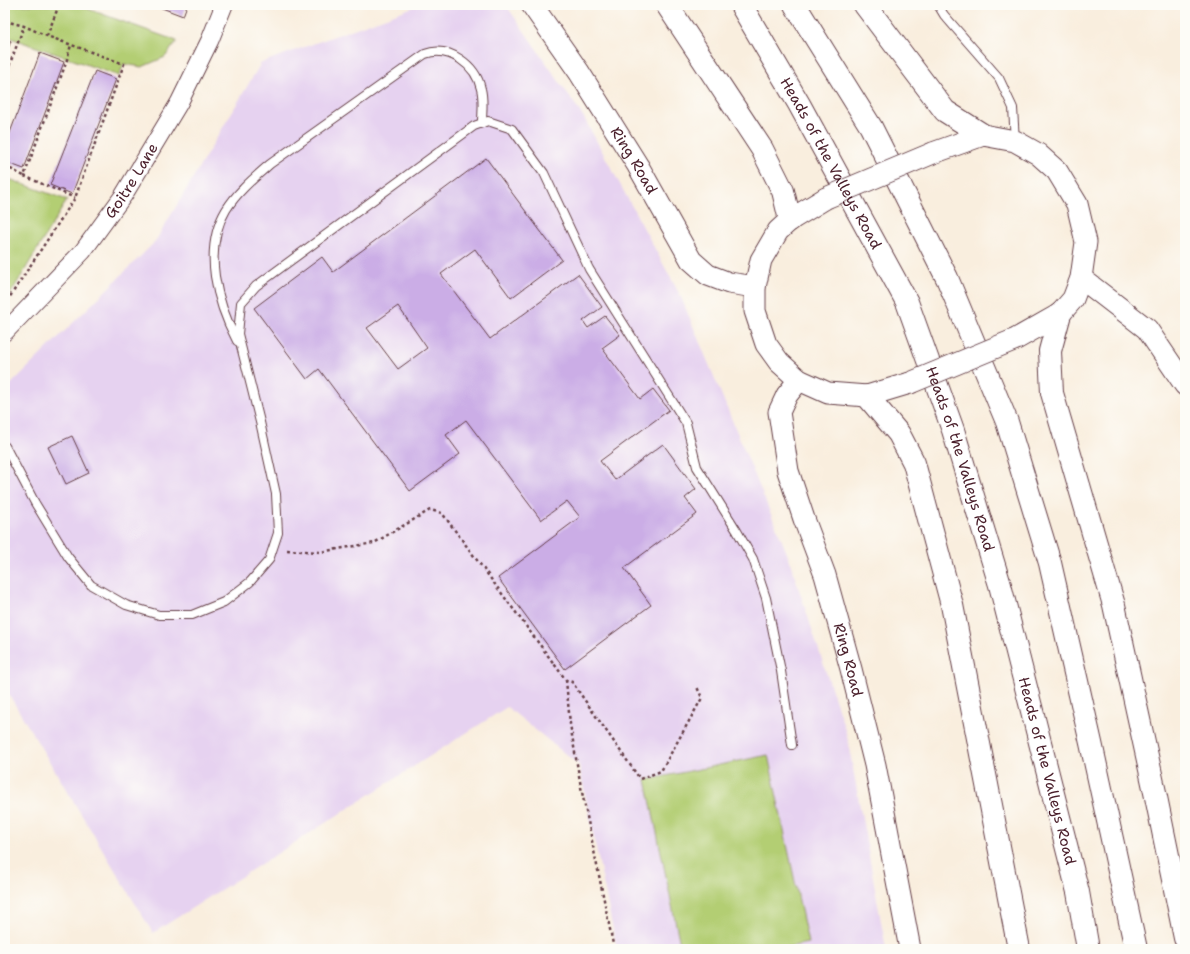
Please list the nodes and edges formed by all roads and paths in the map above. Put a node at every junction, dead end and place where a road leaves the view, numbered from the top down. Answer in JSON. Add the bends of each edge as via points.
{"nodes":[{"id":1,"x":8,"y":5,"type":"edge"},
{"id":2,"x":59,"y":5,"type":"edge"},
{"id":3,"x":224,"y":5,"type":"edge"},
{"id":4,"x":532,"y":5,"type":"edge"},
{"id":5,"x":667,"y":5,"type":"edge"},
{"id":6,"x":741,"y":5,"type":"edge"},
{"id":7,"x":795,"y":5,"type":"edge"},
{"id":8,"x":865,"y":5,"type":"edge"},
{"id":9,"x":938,"y":5,"type":"edge"},
{"id":10,"x":5,"y":14,"type":"edge"},
{"id":11,"x":5,"y":21,"type":"edge"},
{"id":12,"x":24,"y":26,"type":"junction"},
{"id":13,"x":46,"y":36,"type":"junction"},
{"id":14,"x":71,"y":45,"type":"junction"},
{"id":15,"x":5,"y":77,"type":"edge"},
{"id":16,"x":482,"y":123,"type":"junction"},
{"id":17,"x":982,"y":135,"type":"junction"},
{"id":18,"x":1015,"y":141,"type":"junction"},
{"id":19,"x":5,"y":166,"type":"edge"},
{"id":20,"x":24,"y":176,"type":"junction"},
{"id":21,"x":75,"y":198,"type":"junction"},
{"id":22,"x":790,"y":220,"type":"junction"},
{"id":23,"x":1081,"y":278,"type":"junction"},
{"id":24,"x":754,"y":287,"type":"junction"},
{"id":25,"x":8,"y":299,"type":"dead end"},
{"id":26,"x":1060,"y":314,"type":"junction"},
{"id":27,"x":5,"y":332,"type":"edge"},
{"id":28,"x":243,"y":351,"type":"junction"},
{"id":29,"x":799,"y":380,"type":"junction"},
{"id":30,"x":1185,"y":385,"type":"edge"},
{"id":31,"x":867,"y":396,"type":"junction"},
{"id":32,"x":5,"y":446,"type":"edge"},
{"id":33,"x":272,"y":549,"type":"junction"},
{"id":34,"x":566,"y":680,"type":"junction"},
{"id":35,"x":697,"y":687,"type":"dead end"},
{"id":36,"x":792,"y":745,"type":"dead end"},
{"id":37,"x":1185,"y":938,"type":"edge"},
{"id":38,"x":614,"y":949,"type":"edge"},
{"id":39,"x":910,"y":949,"type":"edge"},
{"id":40,"x":1019,"y":949,"type":"edge"},
{"id":41,"x":1088,"y":949,"type":"edge"},
{"id":42,"x":1136,"y":949,"type":"edge"}],
"edges":[{"from":1,"to":10,"type":"path"},
{"from":2,"to":13,"type":"path"},
{"from":3,"to":27,"type":"street","name":"Goitre Lane","via":[[179,103],[123,196],[83,251]]},
{"from":4,"to":24,"type":"street","name":"Ring Road","via":[[579,72],[638,166],[691,260],[708,275],[729,283]]},
{"from":5,"to":22,"type":"highway","via":[[762,149],[783,191]]},
{"from":6,"to":41,"type":"highway","name":"Heads of the Valleys Road","via":[[799,104],[907,302],[953,430],[1000,585],[1078,892]]},
{"from":7,"to":42,"type":"highway","via":[[875,134],[947,278],[1007,422],[1050,563]]},
{"from":8,"to":17,"type":"highway","via":[[945,111]]},
{"from":9,"to":18,"type":"lane","via":[[999,78],[1013,108]]},
{"from":11,"to":12,"type":"path"},
{"from":12,"to":13,"type":"path"},
{"from":12,"to":15,"type":"path"},
{"from":13,"to":14,"type":"path"},
{"from":14,"to":20,"type":"path"},
{"from":14,"to":21,"type":"path","via":[[124,64]]},
{"from":16,"to":28,"type":"lane","via":[[474,126],[256,286],[241,303],[238,334]]},
{"from":16,"to":28,"type":"lane","via":[[483,95],[474,72],[452,54],[439,50],[432,51],[252,179],[226,210],[216,232],[213,262],[218,292],[227,321]]},
{"from":16,"to":36,"type":"lane","via":[[488,121],[512,129],[544,173],[589,269],[686,424],[697,467],[753,559],[766,598]]},
{"from":17,"to":18,"type":"street"},
{"from":17,"to":22,"type":"street","bridge":true,"via":[[826,198]]},
{"from":18,"to":23,"type":"street","via":[[1038,154],[1057,171],[1077,204],[1086,242]]},
{"from":19,"to":20,"type":"path"},
{"from":20,"to":21,"type":"path"},
{"from":21,"to":25,"type":"path"},
{"from":22,"to":24,"type":"street","via":[[778,231],[761,260]]},
{"from":23,"to":26,"type":"street","via":[[1073,299]]},
{"from":23,"to":30,"type":"street","via":[[1148,329]]},
{"from":24,"to":29,"type":"street","via":[[755,311],[766,344],[779,362]]},
{"from":26,"to":31,"type":"street","bridge":true,"via":[[1016,339],[910,383]]},
{"from":26,"to":37,"type":"highway","via":[[1050,351],[1052,393],[1114,605]]},
{"from":28,"to":33,"type":"lane","via":[[276,494],[278,533]]},
{"from":29,"to":31,"type":"street","via":[[828,393]]},
{"from":29,"to":39,"type":"street","name":"Ring Road","via":[[787,395],[779,412],[787,463],[825,575],[853,676],[875,765]]},
{"from":31,"to":40,"type":"highway","via":[[899,434],[914,463],[952,605]]},
{"from":32,"to":33,"type":"lane","via":[[35,503],[68,557],[91,585],[126,605],[159,616],[192,615],[224,602],[250,582],[269,560]]},
{"from":33,"to":34,"type":"path","via":[[320,552],[374,543],[430,510],[442,513]]},
{"from":34,"to":35,"type":"path","via":[[572,682],[640,779],[661,771],[702,698]]},
{"from":34,"to":38,"type":"path","via":[[579,779]]}]}
